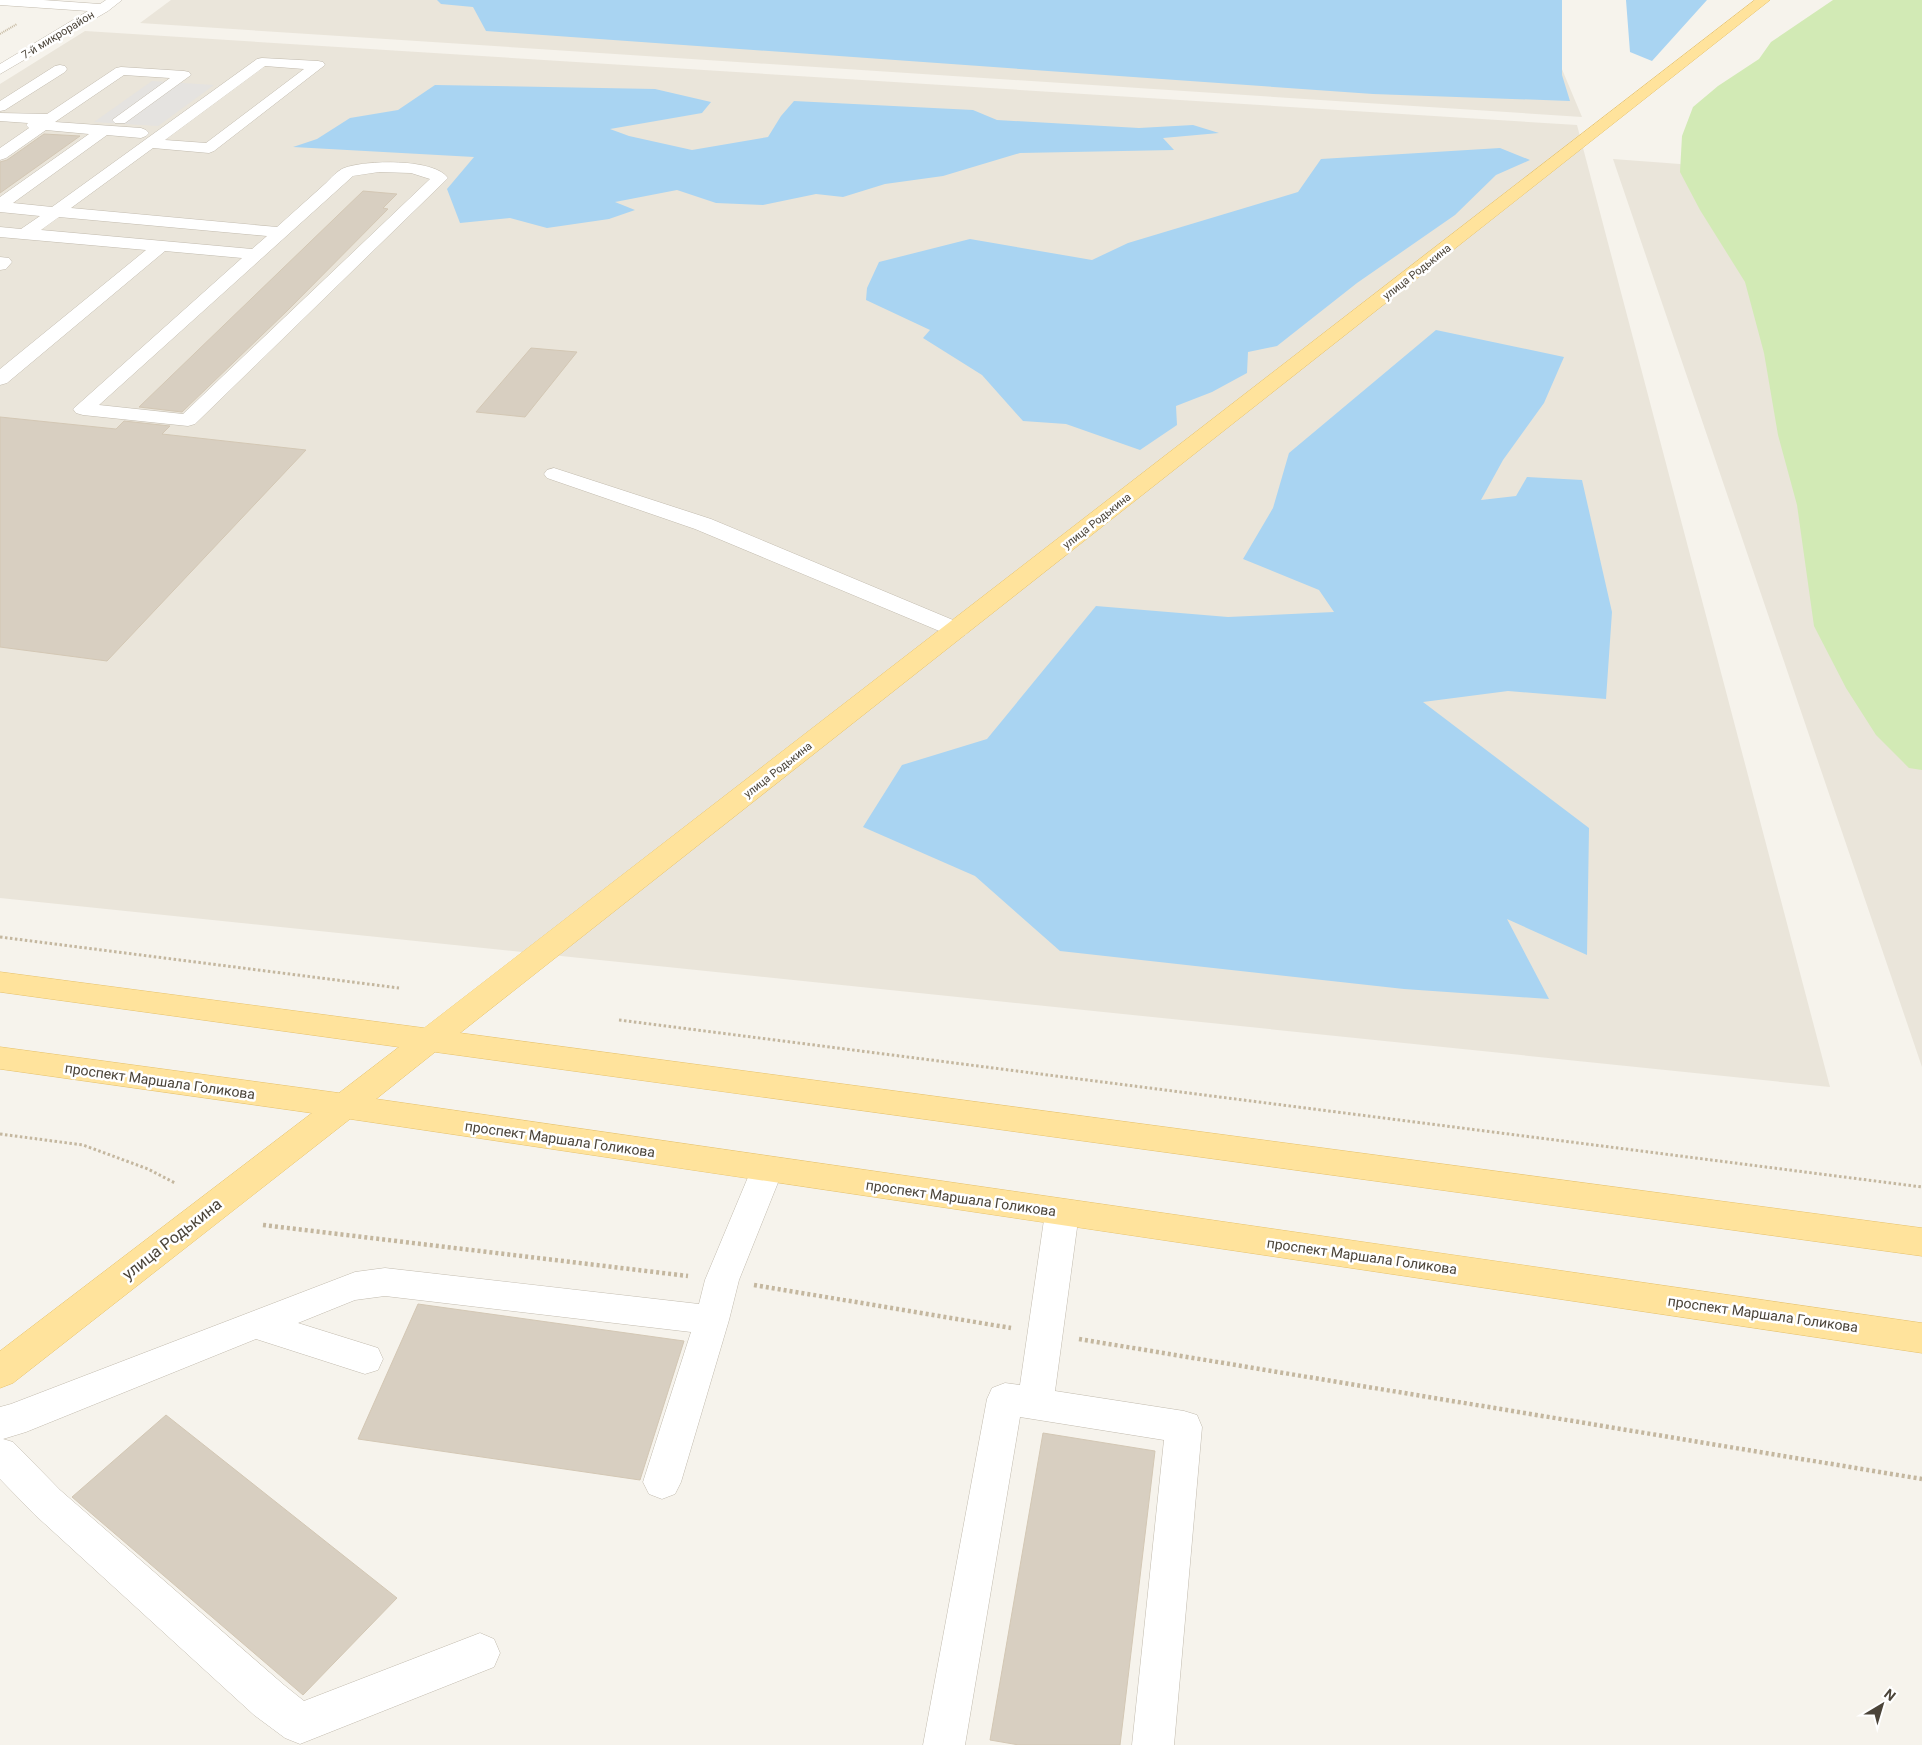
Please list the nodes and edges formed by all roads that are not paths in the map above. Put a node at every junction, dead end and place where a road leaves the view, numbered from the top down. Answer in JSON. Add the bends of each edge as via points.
{"nodes":[{"id":1,"x":115,"y":0,"type":"edge"},
{"id":2,"x":1763,"y":0,"type":"edge"},
{"id":3,"x":0,"y":2,"type":"edge"},
{"id":4,"x":103,"y":8,"type":"junction"},
{"id":5,"x":60,"y":69,"type":"dead end"},
{"id":6,"x":0,"y":70,"type":"edge"},
{"id":7,"x":0,"y":106,"type":"edge"},
{"id":8,"x":0,"y":117,"type":"edge"},
{"id":9,"x":120,"y":120,"type":"dead end"},
{"id":10,"x":0,"y":123,"type":"edge"},
{"id":11,"x":42,"y":126,"type":"junction"},
{"id":12,"x":104,"y":130,"type":"junction"},
{"id":13,"x":154,"y":139,"type":"junction"},
{"id":14,"x":0,"y":155,"type":"edge"},
{"id":15,"x":0,"y":206,"type":"edge"},
{"id":16,"x":55,"y":212,"type":"junction"},
{"id":17,"x":0,"y":232,"type":"edge"},
{"id":18,"x":280,"y":232,"type":"junction"},
{"id":19,"x":25,"y":234,"type":"junction"},
{"id":20,"x":161,"y":246,"type":"junction"},
{"id":21,"x":255,"y":254,"type":"junction"},
{"id":22,"x":0,"y":378,"type":"edge"},
{"id":23,"x":554,"y":474,"type":"dead end"},
{"id":24,"x":957,"y":630,"type":"junction"},
{"id":25,"x":0,"y":982,"type":"edge"},
{"id":26,"x":429,"y":1040,"type":"junction"},
{"id":27,"x":0,"y":1058,"type":"edge"},
{"id":28,"x":345,"y":1106,"type":"junction"},
{"id":29,"x":767,"y":1170,"type":"junction"},
{"id":30,"x":1062,"y":1213,"type":"junction"},
{"id":31,"x":1922,"y":1242,"type":"edge"},
{"id":32,"x":712,"y":1320,"type":"junction"},
{"id":33,"x":255,"y":1324,"type":"junction"},
{"id":34,"x":1922,"y":1338,"type":"edge"},
{"id":35,"x":365,"y":1359,"type":"dead end"},
{"id":36,"x":0,"y":1372,"type":"edge"},
{"id":37,"x":1035,"y":1404,"type":"junction"},
{"id":38,"x":0,"y":1423,"type":"edge"},
{"id":39,"x":0,"y":1454,"type":"edge"},
{"id":40,"x":662,"y":1482,"type":"dead end"},
{"id":41,"x":480,"y":1653,"type":"dead end"},
{"id":42,"x":944,"y":1745,"type":"edge"},
{"id":43,"x":1153,"y":1745,"type":"edge"}],
"edges":[{"from":1,"to":4,"type":"street","name":"7-й микрорайон"},
{"from":2,"to":24,"type":"main road","name":"улица Родькина"},
{"from":3,"to":4,"type":"street"},
{"from":4,"to":6,"type":"street","name":"7-й микрорайон"},
{"from":5,"to":7,"type":"street"},
{"from":8,"to":9,"type":"street","via":[[50,119],[121,71],[184,75]]},
{"from":10,"to":11,"type":"street"},
{"from":11,"to":12,"type":"street"},
{"from":11,"to":14,"type":"street"},
{"from":12,"to":13,"type":"street"},
{"from":12,"to":15,"type":"street"},
{"from":13,"to":13,"type":"street","via":[[208,148],[318,66],[262,62]]},
{"from":13,"to":16,"type":"street"},
{"from":15,"to":16,"type":"street"},
{"from":16,"to":18,"type":"street"},
{"from":16,"to":19,"type":"street"},
{"from":17,"to":19,"type":"street"},
{"from":18,"to":21,"type":"street"},
{"from":18,"to":21,"type":"street","via":[[348,172],[379,167],[402,168],[432,173],[440,178],[188,420],[83,409]]},
{"from":19,"to":20,"type":"street"},
{"from":20,"to":21,"type":"street"},
{"from":20,"to":22,"type":"street"},
{"from":23,"to":24,"type":"street","via":[[704,524]]},
{"from":24,"to":26,"type":"main road","name":"улица Родькина"},
{"from":25,"to":26,"type":"main road"},
{"from":26,"to":28,"type":"main road","name":"улица Родькина"},
{"from":26,"to":31,"type":"main road"},
{"from":27,"to":28,"type":"main road","name":"проспект Маршала Голикова"},
{"from":28,"to":29,"type":"main road","name":"проспект Маршала Голикова"},
{"from":28,"to":36,"type":"main road","name":"улица Родькина"},
{"from":29,"to":30,"type":"main road","name":"проспект Маршала Голикова"},
{"from":29,"to":32,"type":"street","via":[[722,1280]]},
{"from":30,"to":34,"type":"main road","name":"проспект Маршала Голикова"},
{"from":30,"to":37,"type":"street"},
{"from":32,"to":33,"type":"street","via":[[385,1282],[355,1286]]},
{"from":32,"to":40,"type":"street"},
{"from":33,"to":35,"type":"street"},
{"from":33,"to":38,"type":"street"},
{"from":37,"to":42,"type":"street","via":[[1005,1399]]},
{"from":37,"to":43,"type":"street","via":[[1184,1428]]},
{"from":39,"to":41,"type":"street","via":[[47,1502],[300,1723]]}]}
